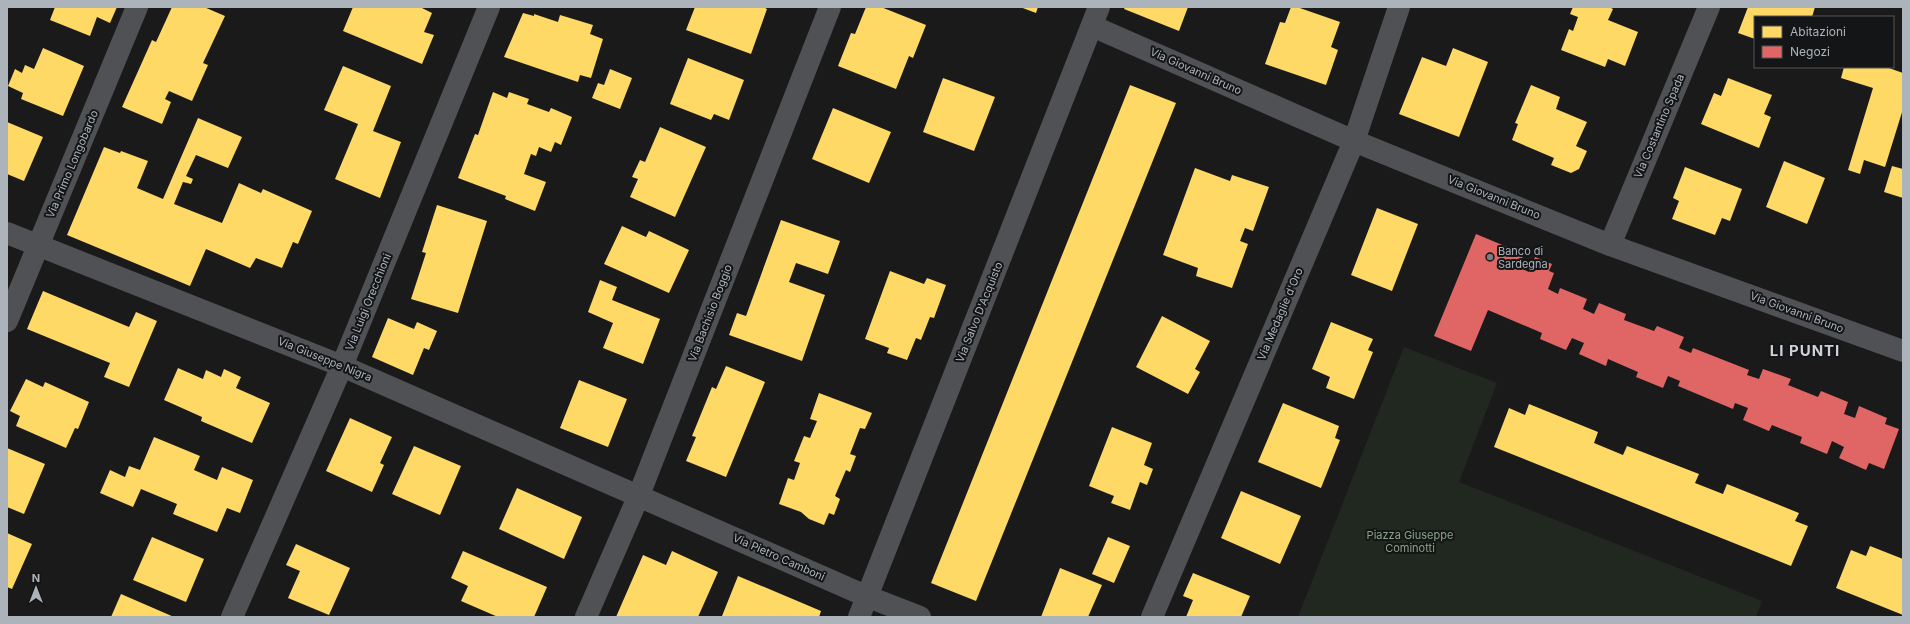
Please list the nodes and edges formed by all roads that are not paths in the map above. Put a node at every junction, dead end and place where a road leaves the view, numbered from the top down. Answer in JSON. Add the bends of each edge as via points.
{"nodes":[{"id":1,"x":137,"y":7,"type":"edge"},
{"id":2,"x":489,"y":7,"type":"edge"},
{"id":3,"x":830,"y":7,"type":"edge"},
{"id":4,"x":1399,"y":7,"type":"edge"},
{"id":5,"x":1709,"y":7,"type":"edge"},
{"id":6,"x":1096,"y":16,"type":"edge"},
{"id":7,"x":1354,"y":141,"type":"junction"},
{"id":8,"x":7,"y":233,"type":"edge"},
{"id":9,"x":1610,"y":245,"type":"junction"},
{"id":10,"x":38,"y":246,"type":"junction"},
{"id":11,"x":7,"y":321,"type":"edge"},
{"id":12,"x":1903,"y":351,"type":"edge"},
{"id":13,"x":342,"y":366,"type":"junction"},
{"id":14,"x":639,"y":495,"type":"junction"},
{"id":15,"x":866,"y":596,"type":"junction"},
{"id":16,"x":232,"y":617,"type":"edge"},
{"id":17,"x":586,"y":617,"type":"edge"},
{"id":18,"x":859,"y":617,"type":"edge"},
{"id":19,"x":920,"y":617,"type":"edge"},
{"id":20,"x":1152,"y":617,"type":"edge"}],
"edges":[{"from":1,"to":10,"type":"street","name":"Via Primo Longobardo"},
{"from":2,"to":13,"type":"street","name":"Via Luigi Orecchioni"},
{"from":3,"to":14,"type":"street","name":"Via Bachisio Boggio"},
{"from":4,"to":7,"type":"street","name":"Via Medaglie d'Oro"},
{"from":5,"to":9,"type":"street","name":"Via Costantino Spada"},
{"from":6,"to":7,"type":"street","name":"Via Giovanni Bruno"},
{"from":6,"to":15,"type":"street","name":"Via Salvo D'Acquisto"},
{"from":7,"to":9,"type":"street","name":"Via Giovanni Bruno"},
{"from":7,"to":20,"type":"street","name":"Via Medaglie d'Oro"},
{"from":8,"to":10,"type":"street","name":"Via Giuseppe Nigra"},
{"from":9,"to":12,"type":"street","name":"Via Giovanni Bruno"},
{"from":10,"to":11,"type":"street","name":"Via Primo Longobardo"},
{"from":10,"to":13,"type":"street","name":"Via Giuseppe Nigra"},
{"from":13,"to":14,"type":"street","name":"Via Giuseppe Nigra"},
{"from":13,"to":16,"type":"street","name":"Via Luigi Orecchioni"},
{"from":14,"to":15,"type":"street","name":"Via Pietro Camboni"},
{"from":14,"to":17,"type":"street","name":"Via Bachisio Boggio"},
{"from":15,"to":18,"type":"street","name":"Via Salvo D'Acquisto"},
{"from":15,"to":19,"type":"street","name":"Via Pietro Camboni"}]}
